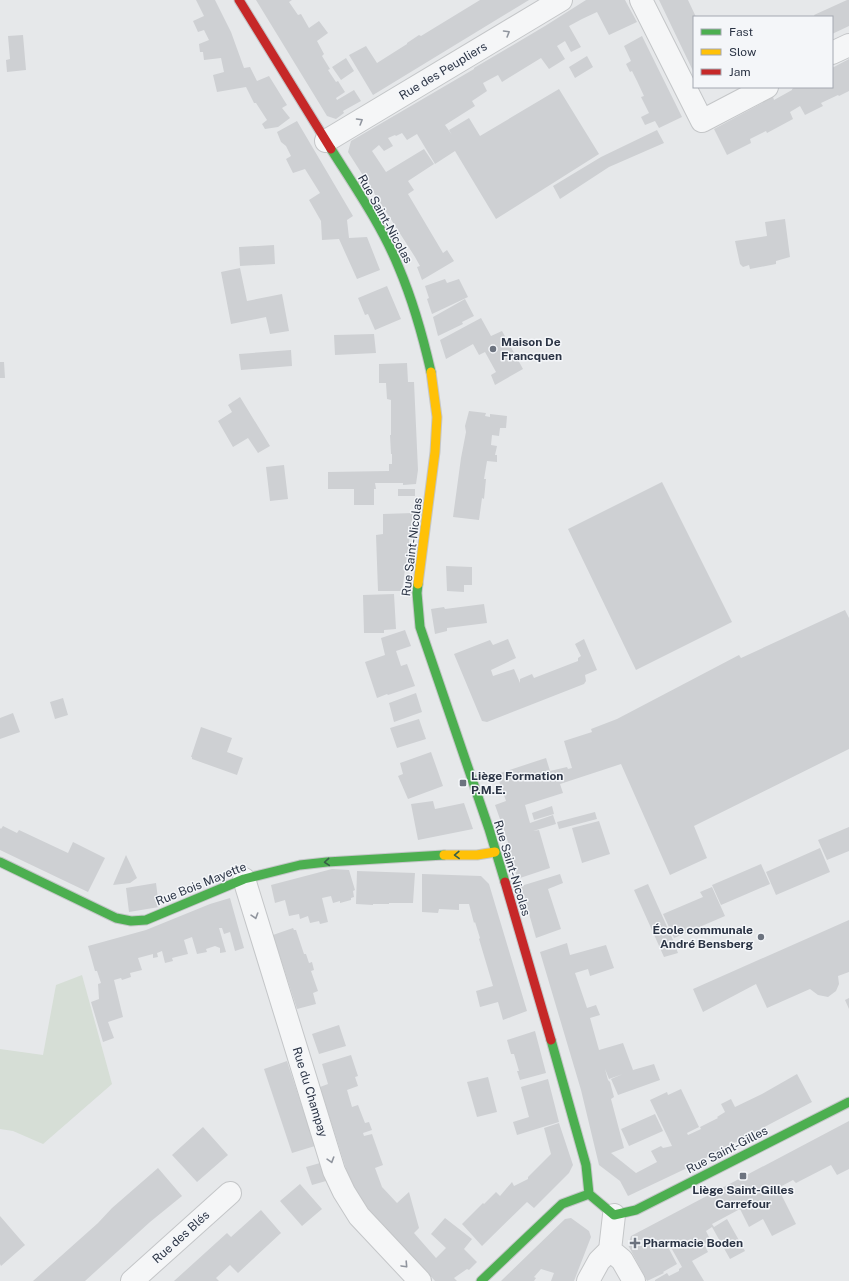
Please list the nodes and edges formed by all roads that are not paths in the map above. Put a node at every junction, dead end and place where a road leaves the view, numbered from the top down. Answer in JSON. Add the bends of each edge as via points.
{"nodes":[{"id":1,"x":239,"y":0,"type":"edge"},
{"id":2,"x":561,"y":0,"type":"edge"},
{"id":3,"x":641,"y":0,"type":"edge"},
{"id":4,"x":849,"y":45,"type":"edge"},
{"id":5,"x":833,"y":53,"type":"edge"},
{"id":6,"x":765,"y":88,"type":"edge"},
{"id":7,"x":326,"y":142,"type":"junction"},
{"id":8,"x":495,"y":852,"type":"junction"},
{"id":9,"x":0,"y":862,"type":"edge"},
{"id":10,"x":244,"y":879,"type":"junction"},
{"id":11,"x":849,"y":1102,"type":"edge"},
{"id":12,"x":230,"y":1193,"type":"dead end"},
{"id":13,"x":589,"y":1194,"type":"junction"},
{"id":14,"x":614,"y":1215,"type":"junction"},
{"id":15,"x":610,"y":1250,"type":"junction"},
{"id":16,"x":132,"y":1281,"type":"edge"},
{"id":17,"x":420,"y":1281,"type":"edge"},
{"id":18,"x":481,"y":1281,"type":"edge"},
{"id":19,"x":588,"y":1281,"type":"edge"},
{"id":20,"x":634,"y":1281,"type":"edge"}],
"edges":[{"from":1,"to":7,"type":"street","name":"Rue Saint-Nicolas"},
{"from":7,"to":2,"type":"street","name":"Rue des Peupliers","one_way":true},
{"from":3,"to":6,"type":"street","via":[[702,121]]},
{"from":4,"to":5,"type":"street"},
{"from":7,"to":8,"type":"street","name":"Rue Saint-Nicolas","via":[[378,225],[393,254],[407,288],[428,357],[436,401],[436,441],[419,573],[418,616]]},
{"from":8,"to":10,"type":"street","name":"Rue Bois Mayette","one_way":true,"via":[[300,865]]},
{"from":8,"to":13,"type":"street","name":"Rue Saint-Nicolas","via":[[588,1173]]},
{"from":9,"to":10,"type":"street","name":"Rue Bois Mayette","via":[[116,918],[131,921],[146,920]]},
{"from":10,"to":17,"type":"street","name":"Rue du Champay","one_way":true,"via":[[334,1171],[359,1216]]},
{"from":11,"to":14,"type":"street","name":"Rue Saint-Gilles","via":[[636,1210]]},
{"from":12,"to":16,"type":"street","name":"Rue des Blés"},
{"from":13,"to":14,"type":"street"},
{"from":13,"to":18,"type":"street","via":[[556,1209]]},
{"from":14,"to":15,"type":"street"},
{"from":15,"to":19,"type":"street","via":[[599,1261]]},
{"from":15,"to":20,"type":"street","via":[[622,1260]]}]}
